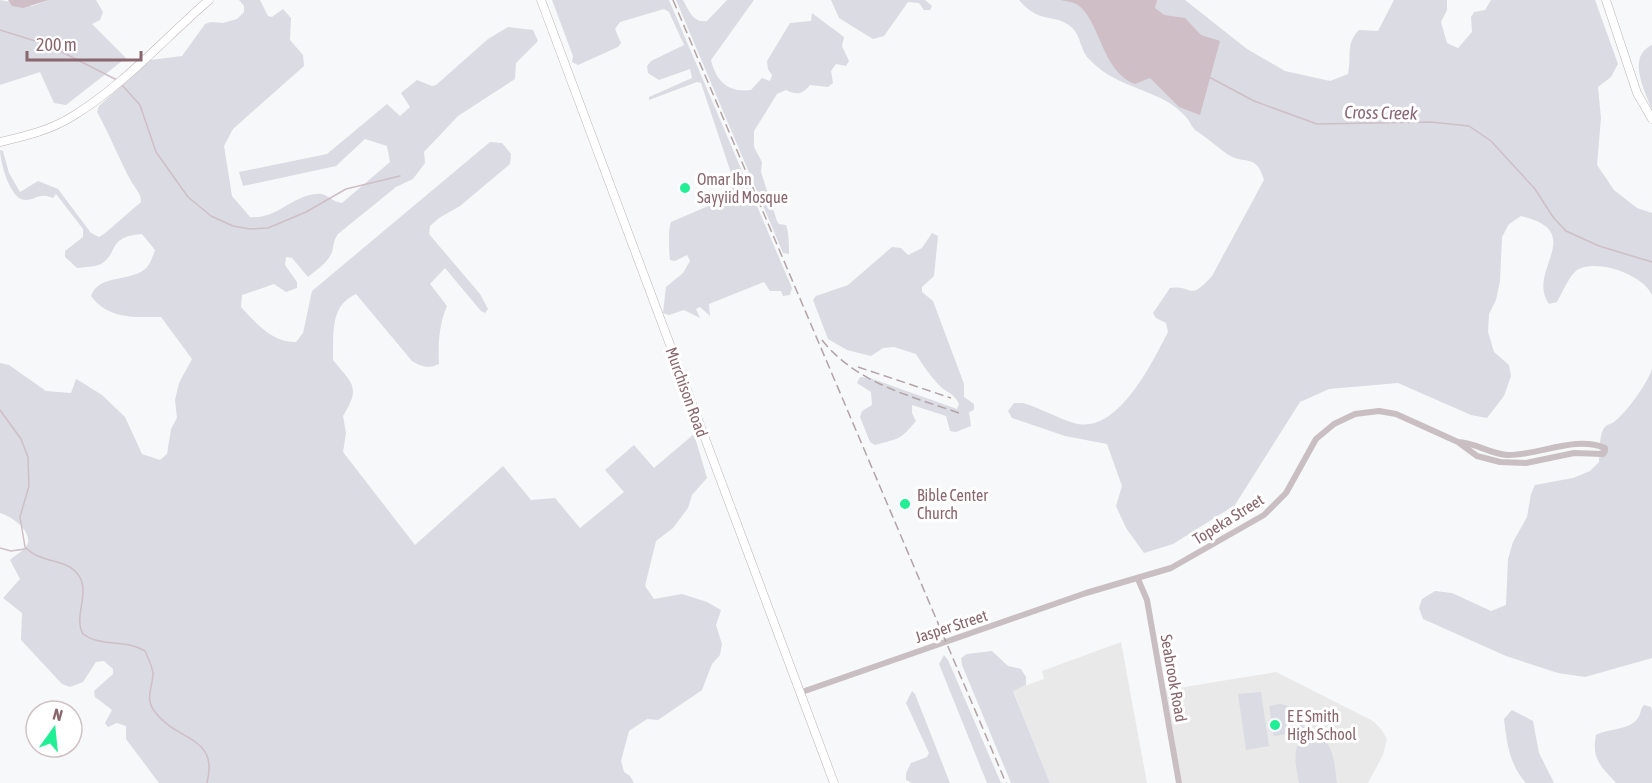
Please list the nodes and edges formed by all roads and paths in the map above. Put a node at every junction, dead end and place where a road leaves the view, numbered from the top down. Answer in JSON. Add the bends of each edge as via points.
{"nodes":[{"id":1,"x":210,"y":0,"type":"edge"},
{"id":2,"x":541,"y":0,"type":"edge"},
{"id":3,"x":1606,"y":0,"type":"edge"},
{"id":4,"x":1652,"y":119,"type":"edge"},
{"id":5,"x":0,"y":142,"type":"edge"},
{"id":6,"x":1458,"y":442,"type":"junction"},
{"id":7,"x":1138,"y":579,"type":"junction"},
{"id":8,"x":1111,"y":586,"type":"joint"},
{"id":9,"x":799,"y":693,"type":"junction"},
{"id":10,"x":834,"y":783,"type":"edge"},
{"id":11,"x":1179,"y":783,"type":"edge"}],
"edges":[{"from":1,"to":5,"type":"main road","via":[[73,117]]},
{"from":2,"to":9,"type":"main road","name":"Murchison Road"},
{"from":3,"to":4,"type":"main road","via":[[1637,93]]},
{"from":6,"to":6,"type":"street","via":[[1480,457],[1508,463],[1605,451],[1598,445],[1574,444],[1506,455]]},
{"from":6,"to":7,"type":"street","name":"Topeka Street","via":[[1391,412],[1363,412],[1334,424],[1310,448],[1286,493],[1264,515],[1172,568]]},
{"from":7,"to":8,"type":"street","name":"Topeka Street"},
{"from":7,"to":11,"type":"street","name":"Seabrook Road","via":[[1148,606]]},
{"from":8,"to":9,"type":"street","name":"Jasper Street"},
{"from":9,"to":10,"type":"main road","name":"Murchison Road"}]}
